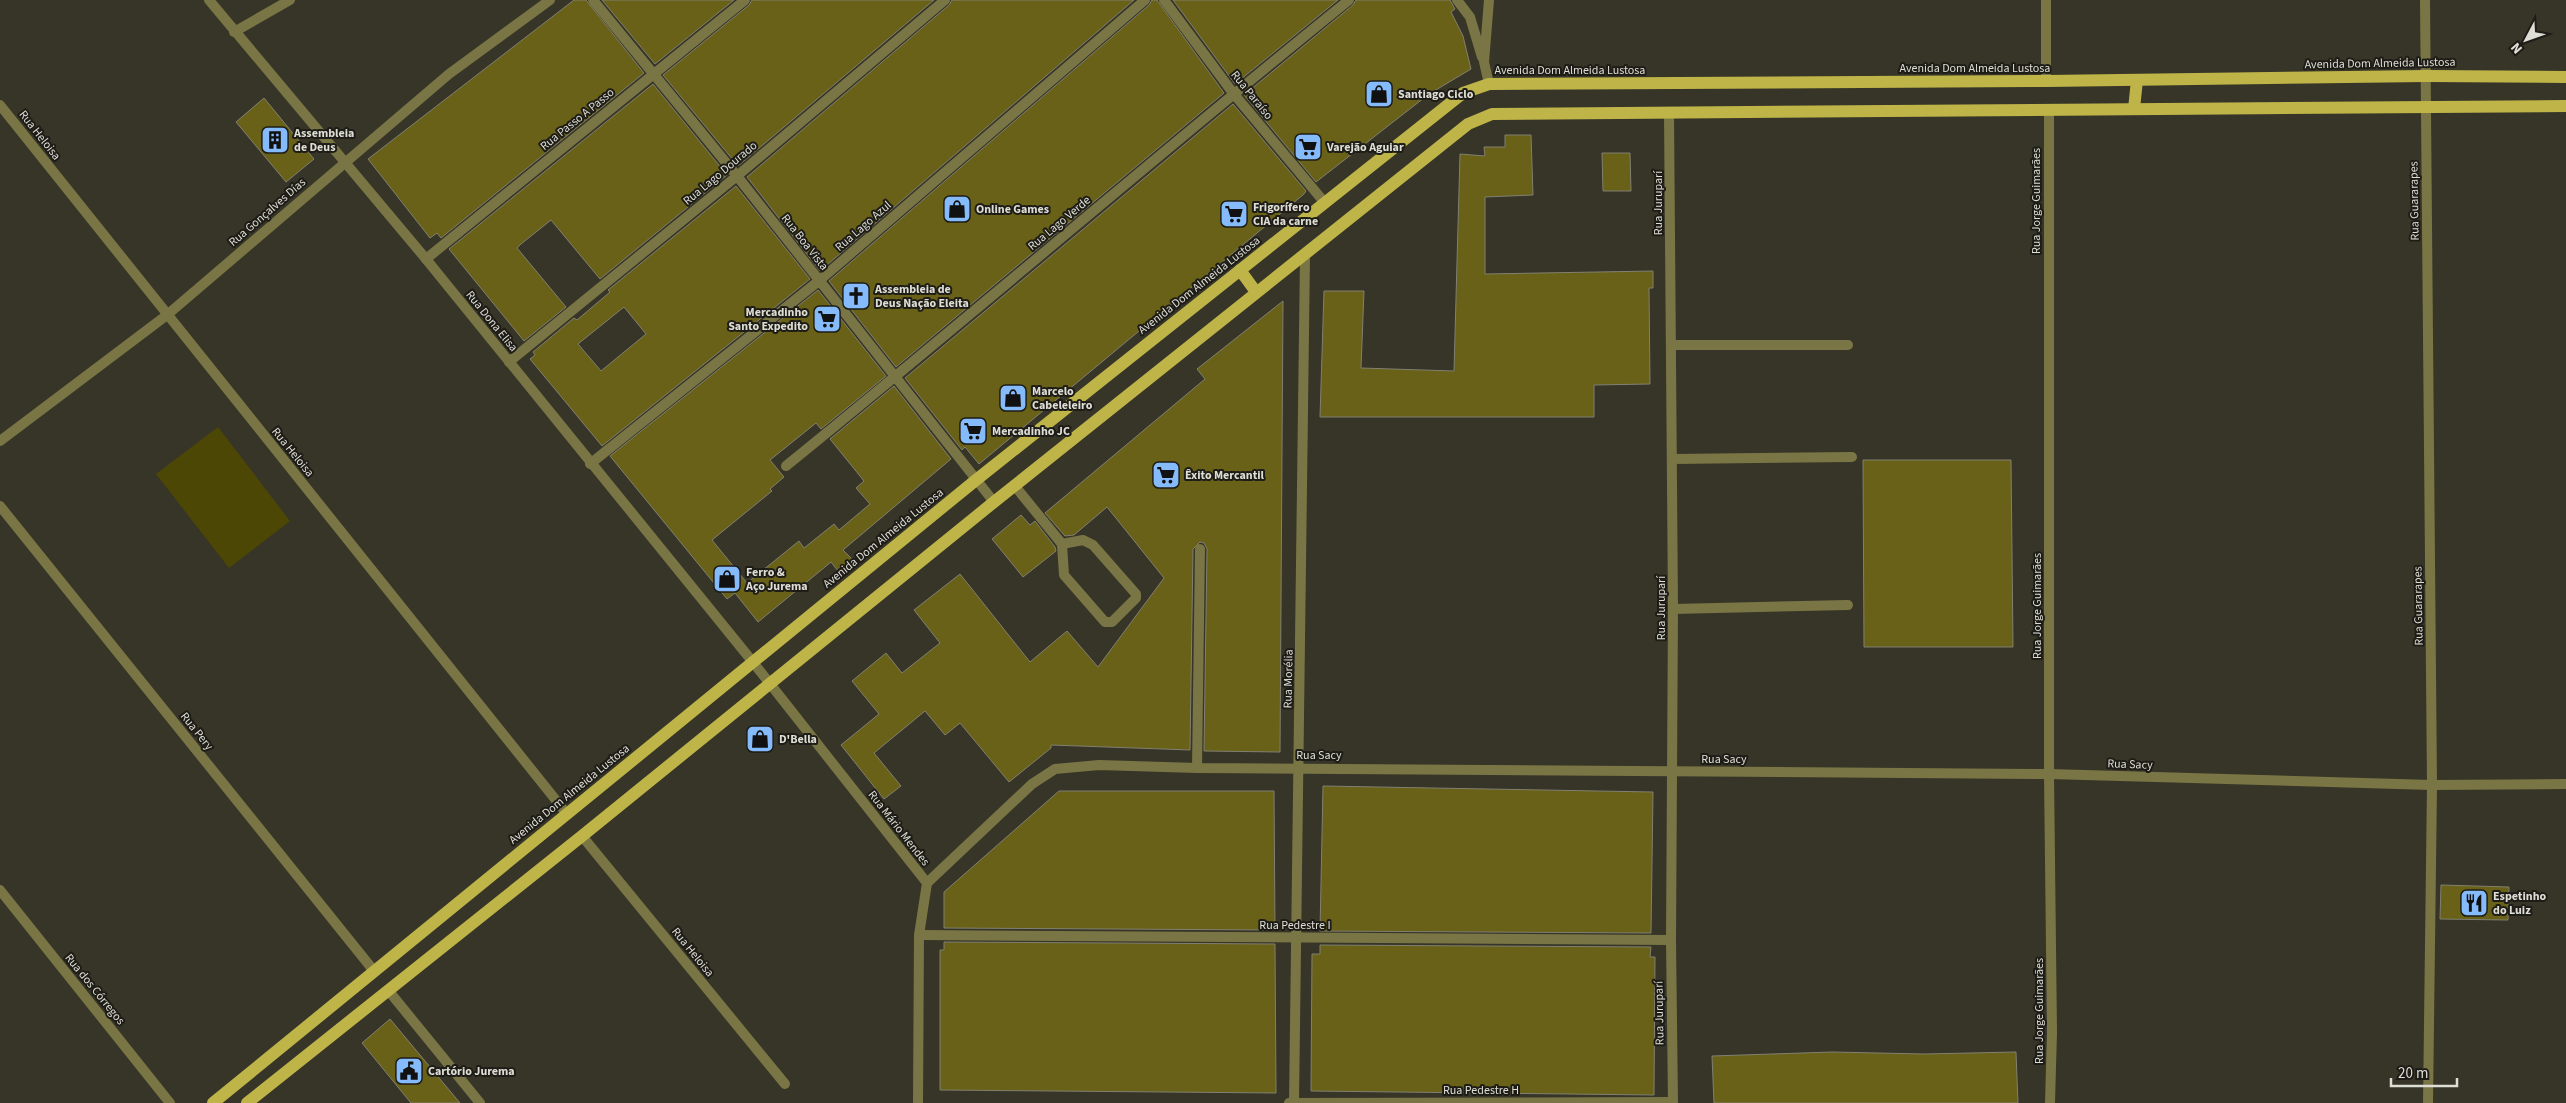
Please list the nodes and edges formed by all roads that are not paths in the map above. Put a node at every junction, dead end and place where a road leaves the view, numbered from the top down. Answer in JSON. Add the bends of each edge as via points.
{"nodes":[{"id":1,"x":209,"y":0,"type":"edge"},
{"id":2,"x":290,"y":0,"type":"edge"},
{"id":3,"x":550,"y":0,"type":"edge"},
{"id":4,"x":593,"y":0,"type":"edge"},
{"id":5,"x":745,"y":0,"type":"edge"},
{"id":6,"x":945,"y":0,"type":"edge"},
{"id":7,"x":1145,"y":0,"type":"edge"},
{"id":8,"x":1164,"y":0,"type":"edge"},
{"id":9,"x":1348,"y":0,"type":"edge"},
{"id":10,"x":1456,"y":0,"type":"edge"},
{"id":11,"x":1489,"y":0,"type":"edge"},
{"id":12,"x":2046,"y":0,"type":"edge"},
{"id":13,"x":2425,"y":0,"type":"edge"},
{"id":14,"x":234,"y":32,"type":"junction"},
{"id":15,"x":1484,"y":62,"type":"junction"},
{"id":16,"x":652,"y":74,"type":"junction"},
{"id":17,"x":2426,"y":76,"type":"junction"},
{"id":18,"x":2566,"y":77,"type":"edge"},
{"id":19,"x":2137,"y":80,"type":"junction"},
{"id":20,"x":2046,"y":81,"type":"junction"},
{"id":21,"x":1489,"y":84,"type":"junction"},
{"id":22,"x":1233,"y":93,"type":"junction"},
{"id":23,"x":0,"y":105,"type":"edge"},
{"id":24,"x":2566,"y":106,"type":"edge"},
{"id":25,"x":2426,"y":108,"type":"junction"},
{"id":26,"x":2049,"y":110,"type":"junction"},
{"id":27,"x":2134,"y":110,"type":"junction"},
{"id":28,"x":1669,"y":113,"type":"junction"},
{"id":29,"x":344,"y":163,"type":"junction"},
{"id":30,"x":737,"y":176,"type":"junction"},
{"id":31,"x":1325,"y":203,"type":"junction"},
{"id":32,"x":1305,"y":255,"type":"junction"},
{"id":33,"x":426,"y":259,"type":"junction"},
{"id":34,"x":1240,"y":270,"type":"junction"},
{"id":35,"x":820,"y":280,"type":"junction"},
{"id":36,"x":1256,"y":292,"type":"junction"},
{"id":37,"x":167,"y":315,"type":"junction"},
{"id":38,"x":1671,"y":345,"type":"junction"},
{"id":39,"x":1848,"y":345,"type":"dead end"},
{"id":40,"x":509,"y":362,"type":"junction"},
{"id":41,"x":897,"y":376,"type":"junction"},
{"id":42,"x":0,"y":441,"type":"edge"},
{"id":43,"x":1852,"y":457,"type":"dead end"},
{"id":44,"x":1672,"y":459,"type":"junction"},
{"id":45,"x":590,"y":464,"type":"junction"},
{"id":46,"x":786,"y":466,"type":"dead end"},
{"id":47,"x":976,"y":480,"type":"junction"},
{"id":48,"x":1014,"y":485,"type":"junction"},
{"id":49,"x":994,"y":502,"type":"junction"},
{"id":50,"x":0,"y":506,"type":"edge"},
{"id":51,"x":1062,"y":544,"type":"junction"},
{"id":52,"x":1200,"y":550,"type":"dead end"},
{"id":53,"x":1848,"y":605,"type":"dead end"},
{"id":54,"x":1673,"y":608,"type":"junction"},
{"id":55,"x":752,"y":661,"type":"junction"},
{"id":56,"x":769,"y":683,"type":"junction"},
{"id":57,"x":1300,"y":767,"type":"junction"},
{"id":58,"x":1197,"y":768,"type":"junction"},
{"id":59,"x":1673,"y":771,"type":"junction"},
{"id":60,"x":2049,"y":774,"type":"junction"},
{"id":61,"x":2566,"y":784,"type":"edge"},
{"id":62,"x":2432,"y":785,"type":"junction"},
{"id":63,"x":567,"y":814,"type":"junction"},
{"id":64,"x":582,"y":836,"type":"junction"},
{"id":65,"x":927,"y":883,"type":"junction"},
{"id":66,"x":0,"y":890,"type":"edge"},
{"id":67,"x":919,"y":935,"type":"junction"},
{"id":68,"x":1294,"y":938,"type":"junction"},
{"id":69,"x":1671,"y":940,"type":"junction"},
{"id":70,"x":374,"y":971,"type":"junction"},
{"id":71,"x":388,"y":990,"type":"junction"},
{"id":72,"x":785,"y":1084,"type":"dead end"},
{"id":73,"x":1673,"y":1102,"type":"edge"},
{"id":74,"x":170,"y":1103,"type":"edge"},
{"id":75,"x":213,"y":1103,"type":"edge"},
{"id":76,"x":247,"y":1103,"type":"edge"},
{"id":77,"x":480,"y":1103,"type":"edge"},
{"id":78,"x":918,"y":1103,"type":"edge"},
{"id":79,"x":1289,"y":1103,"type":"edge"},
{"id":80,"x":1294,"y":1103,"type":"edge"},
{"id":81,"x":2050,"y":1103,"type":"edge"},
{"id":82,"x":2428,"y":1103,"type":"edge"}],
"edges":[{"from":1,"to":14,"type":"street","name":"Rua Dona Elisa"},
{"from":2,"to":14,"type":"street"},
{"from":3,"to":29,"type":"street","name":"Rua Gonçalves Días","via":[[449,74]]},
{"from":4,"to":16,"type":"street","name":"Rua Boa Vista"},
{"from":5,"to":16,"type":"street","name":"Rua Passo A Passo"},
{"from":6,"to":30,"type":"street","name":"Rua Lago Dourado"},
{"from":7,"to":35,"type":"street","name":"Rua Lago Azul"},
{"from":8,"to":22,"type":"street","name":"Rua Paraíso"},
{"from":9,"to":22,"type":"street","name":"Rua Lago Verde"},
{"from":10,"to":15,"type":"street","via":[[1470,17]]},
{"from":11,"to":15,"type":"street"},
{"from":12,"to":20,"type":"street"},
{"from":13,"to":17,"type":"street"},
{"from":14,"to":29,"type":"street","name":"Rua Dona Elisa"},
{"from":15,"to":21,"type":"street"},
{"from":16,"to":30,"type":"street","name":"Rua Boa Vista"},
{"from":16,"to":33,"type":"street","name":"Rua Passo A Passo"},
{"from":17,"to":18,"type":"main road","name":"Avenida Dom Almeida Lustosa"},
{"from":17,"to":19,"type":"main road","name":"Avenida Dom Almeida Lustosa"},
{"from":17,"to":25,"type":"street","name":"Rua Guararapes"},
{"from":19,"to":20,"type":"main road","name":"Avenida Dom Almeida Lustosa"},
{"from":19,"to":27,"type":"main road"},
{"from":20,"to":21,"type":"main road","name":"Avenida Dom Almeida Lustosa"},
{"from":21,"to":31,"type":"main road","name":"Avenida Dom Almeida Lustosa","via":[[1463,93]]},
{"from":22,"to":31,"type":"street","name":"Rua Paraíso"},
{"from":22,"to":41,"type":"street","name":"Rua Lago Verde"},
{"from":23,"to":37,"type":"street","name":"Rua Heloisa"},
{"from":24,"to":25,"type":"main road"},
{"from":25,"to":27,"type":"main road"},
{"from":25,"to":62,"type":"street","name":"Rua Guararapes"},
{"from":26,"to":27,"type":"main road"},
{"from":26,"to":28,"type":"main road"},
{"from":26,"to":60,"type":"street","name":"Rua Jorge Guimarães"},
{"from":28,"to":32,"type":"main road","via":[[1486,116],[1468,124]]},
{"from":28,"to":38,"type":"street","name":"Rua Juruparí"},
{"from":29,"to":33,"type":"street","name":"Rua Dona Elisa"},
{"from":29,"to":37,"type":"street","name":"Rua Gonçalves Días"},
{"from":30,"to":35,"type":"street","name":"Rua Boa Vista"},
{"from":30,"to":40,"type":"street","name":"Rua Lago Dourado"},
{"from":31,"to":34,"type":"main road","name":"Avenida Dom Almeida Lustosa"},
{"from":32,"to":36,"type":"main road"},
{"from":32,"to":57,"type":"street","name":"Rua Morélia"},
{"from":33,"to":40,"type":"street","name":"Rua Dona Elisa"},
{"from":34,"to":36,"type":"main road"},
{"from":34,"to":47,"type":"main road","name":"Avenida Dom Almeida Lustosa"},
{"from":35,"to":41,"type":"street","name":"Rua Boa Vista"},
{"from":35,"to":45,"type":"street","name":"Rua Lago Azul"},
{"from":36,"to":48,"type":"main road"},
{"from":37,"to":42,"type":"street","name":"Rua Gonçalves Días"},
{"from":37,"to":63,"type":"street","name":"Rua Heloisa"},
{"from":38,"to":39,"type":"street"},
{"from":38,"to":44,"type":"street","name":"Rua Juruparí"},
{"from":40,"to":45,"type":"street","name":"Rua Dona Elisa"},
{"from":41,"to":46,"type":"street","name":"Rua Lago Verde"},
{"from":41,"to":47,"type":"street","name":"Rua Boa Vista"},
{"from":43,"to":44,"type":"street"},
{"from":44,"to":54,"type":"street","name":"Rua Juruparí"},
{"from":45,"to":55,"type":"street","name":"Rua Dona Elisa"},
{"from":47,"to":49,"type":"street","name":"Rua Boa Vista"},
{"from":47,"to":55,"type":"main road","name":"Avenida Dom Almeida Lustosa"},
{"from":48,"to":49,"type":"main road"},
{"from":48,"to":51,"type":"street"},
{"from":49,"to":56,"type":"main road"},
{"from":50,"to":70,"type":"street","name":"Rua Pery"},
{"from":51,"to":51,"type":"street","via":[[1064,574],[1105,622],[1112,622],[1136,598],[1134,592],[1088,541]]},
{"from":52,"to":58,"type":"street"},
{"from":53,"to":54,"type":"street"},
{"from":54,"to":59,"type":"street","name":"Rua Juruparí"},
{"from":55,"to":56,"type":"street","name":"Rua Mário Mendes"},
{"from":55,"to":63,"type":"main road","name":"Avenida Dom Almeida Lustosa"},
{"from":56,"to":64,"type":"main road"},
{"from":56,"to":65,"type":"street","name":"Rua Mário Mendes"},
{"from":57,"to":58,"type":"street","name":"Rua Sacy"},
{"from":57,"to":59,"type":"street","name":"Rua Sacy"},
{"from":57,"to":68,"type":"street","name":"Rua Morélia"},
{"from":58,"to":65,"type":"street","name":"Rua Sacy","via":[[1099,765],[1055,769],[1032,784]]},
{"from":59,"to":60,"type":"street","name":"Rua Sacy"},
{"from":59,"to":69,"type":"street","name":"Rua Juruparí"},
{"from":60,"to":62,"type":"street","name":"Rua Sacy"},
{"from":60,"to":81,"type":"street","name":"Rua Jorge Guimarães"},
{"from":61,"to":62,"type":"street","name":"Rua Sacy"},
{"from":62,"to":82,"type":"street","name":"Rua Guararapes"},
{"from":63,"to":70,"type":"main road","name":"Avenida Dom Almeida Lustosa"},
{"from":64,"to":71,"type":"main road"},
{"from":64,"to":72,"type":"street","name":"Rua Heloisa"},
{"from":65,"to":67,"type":"street","name":"Rua Mário Mendes"},
{"from":66,"to":74,"type":"street","name":"Rua dos Córregos"},
{"from":67,"to":68,"type":"street","name":"Rua Pedestre I"},
{"from":67,"to":78,"type":"street","name":"Rua Mário Mendes"},
{"from":68,"to":69,"type":"street","name":"Rua Pedestre I"},
{"from":68,"to":80,"type":"street","name":"Rua Morélia"},
{"from":69,"to":73,"type":"street","name":"Rua Juruparí"},
{"from":70,"to":75,"type":"main road","name":"Avenida Dom Almeida Lustosa"},
{"from":71,"to":76,"type":"main road"},
{"from":71,"to":77,"type":"street"},
{"from":73,"to":80,"type":"street","name":"Rua Pedestre H"},
{"from":79,"to":80,"type":"street","name":"Rua Pedestre H"}]}
